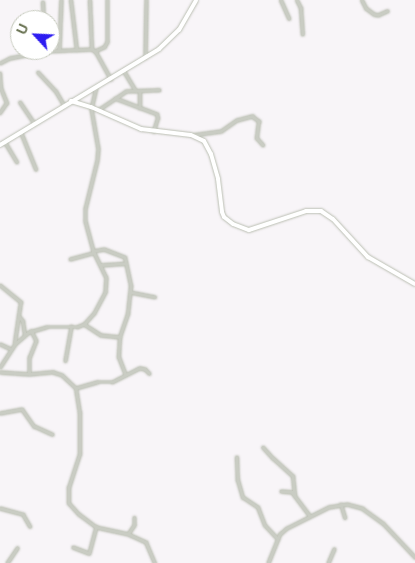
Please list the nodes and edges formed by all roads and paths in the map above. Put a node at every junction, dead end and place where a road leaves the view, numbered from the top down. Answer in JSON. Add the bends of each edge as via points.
{"nodes":[{"id":1,"x":61,"y":0,"type":"edge"},
{"id":2,"x":71,"y":0,"type":"edge"},
{"id":3,"x":90,"y":0,"type":"edge"},
{"id":4,"x":107,"y":0,"type":"edge"},
{"id":5,"x":146,"y":0,"type":"edge"},
{"id":6,"x":196,"y":0,"type":"edge"},
{"id":7,"x":282,"y":0,"type":"edge"},
{"id":8,"x":297,"y":0,"type":"edge"},
{"id":9,"x":362,"y":0,"type":"edge"},
{"id":10,"x":43,"y":2,"type":"dead end"},
{"id":11,"x":43,"y":10,"type":"edge"},
{"id":12,"x":387,"y":11,"type":"dead end"},
{"id":13,"x":289,"y":18,"type":"dead end"},
{"id":14,"x":60,"y":24,"type":"edge"},
{"id":15,"x":303,"y":34,"type":"dead end"},
{"id":16,"x":60,"y":49,"type":"edge"},
{"id":17,"x":76,"y":50,"type":"junction"},
{"id":18,"x":93,"y":50,"type":"junction"},
{"id":19,"x":145,"y":58,"type":"junction"},
{"id":20,"x":124,"y":71,"type":"junction"},
{"id":21,"x":38,"y":72,"type":"dead end"},
{"id":22,"x":0,"y":73,"type":"edge"},
{"id":23,"x":111,"y":79,"type":"junction"},
{"id":24,"x":96,"y":88,"type":"junction"},
{"id":25,"x":159,"y":90,"type":"dead end"},
{"id":26,"x":136,"y":91,"type":"junction"},
{"id":27,"x":140,"y":92,"type":"junction"},
{"id":28,"x":115,"y":98,"type":"junction"},
{"id":29,"x":71,"y":101,"type":"junction"},
{"id":30,"x":20,"y":102,"type":"dead end"},
{"id":31,"x":64,"y":105,"type":"junction"},
{"id":32,"x":91,"y":107,"type":"junction"},
{"id":33,"x":140,"y":108,"type":"junction"},
{"id":34,"x":98,"y":110,"type":"junction"},
{"id":35,"x":0,"y":113,"type":"edge"},
{"id":36,"x":34,"y":123,"type":"junction"},
{"id":37,"x":21,"y":132,"type":"junction"},
{"id":38,"x":154,"y":132,"type":"junction"},
{"id":39,"x":191,"y":135,"type":"junction"},
{"id":40,"x":5,"y":142,"type":"junction"},
{"id":41,"x":0,"y":145,"type":"edge"},
{"id":42,"x":263,"y":145,"type":"dead end"},
{"id":43,"x":17,"y":162,"type":"dead end"},
{"id":44,"x":36,"y":169,"type":"dead end"},
{"id":45,"x":93,"y":252,"type":"junction"},
{"id":46,"x":70,"y":259,"type":"dead end"},
{"id":47,"x":126,"y":262,"type":"junction"},
{"id":48,"x":99,"y":265,"type":"junction"},
{"id":49,"x":0,"y":284,"type":"edge"},
{"id":50,"x":415,"y":284,"type":"edge"},
{"id":51,"x":130,"y":292,"type":"junction"},
{"id":52,"x":155,"y":297,"type":"dead end"},
{"id":53,"x":20,"y":316,"type":"junction"},
{"id":54,"x":84,"y":324,"type":"junction"},
{"id":55,"x":71,"y":327,"type":"junction"},
{"id":56,"x":31,"y":331,"type":"junction"},
{"id":57,"x":25,"y":335,"type":"junction"},
{"id":58,"x":120,"y":337,"type":"junction"},
{"id":59,"x":0,"y":344,"type":"edge"},
{"id":60,"x":15,"y":344,"type":"junction"},
{"id":61,"x":11,"y":349,"type":"junction"},
{"id":62,"x":65,"y":361,"type":"dead end"},
{"id":63,"x":0,"y":367,"type":"edge"},
{"id":64,"x":0,"y":372,"type":"edge"},
{"id":65,"x":149,"y":373,"type":"dead end"},
{"id":66,"x":30,"y":374,"type":"junction"},
{"id":67,"x":126,"y":375,"type":"junction"},
{"id":68,"x":76,"y":388,"type":"junction"},
{"id":69,"x":0,"y":413,"type":"edge"},
{"id":70,"x":52,"y":434,"type":"dead end"},
{"id":71,"x":263,"y":447,"type":"dead end"},
{"id":72,"x":237,"y":457,"type":"dead end"},
{"id":73,"x":281,"y":491,"type":"dead end"},
{"id":74,"x":296,"y":496,"type":"junction"},
{"id":75,"x":341,"y":504,"type":"junction"},
{"id":76,"x":0,"y":508,"type":"edge"},
{"id":77,"x":310,"y":516,"type":"junction"},
{"id":78,"x":346,"y":517,"type":"dead end"},
{"id":79,"x":134,"y":518,"type":"dead end"},
{"id":80,"x":30,"y":526,"type":"dead end"},
{"id":81,"x":96,"y":527,"type":"junction"},
{"id":82,"x":128,"y":534,"type":"junction"},
{"id":83,"x":278,"y":539,"type":"junction"},
{"id":84,"x":73,"y":547,"type":"dead end"},
{"id":85,"x":17,"y":548,"type":"dead end"},
{"id":86,"x":334,"y":549,"type":"dead end"},
{"id":87,"x":415,"y":556,"type":"edge"},
{"id":88,"x":8,"y":563,"type":"edge"},
{"id":89,"x":155,"y":563,"type":"edge"},
{"id":90,"x":268,"y":563,"type":"edge"},
{"id":91,"x":328,"y":563,"type":"edge"}],
"edges":[{"from":1,"to":14,"type":"street"},
{"from":2,"to":17,"type":"street"},
{"from":3,"to":18,"type":"street"},
{"from":4,"to":18,"type":"street","via":[[107,42],[104,47]]},
{"from":5,"to":19,"type":"street"},
{"from":6,"to":19,"type":"street","via":[[175,34]]},
{"from":7,"to":13,"type":"street"},
{"from":8,"to":15,"type":"street","via":[[301,8]]},
{"from":9,"to":12,"type":"street","via":[[374,14]]},
{"from":10,"to":11,"type":"street"},
{"from":16,"to":17,"type":"street"},
{"from":17,"to":18,"type":"street"},
{"from":18,"to":23,"type":"street"},
{"from":19,"to":20,"type":"street"},
{"from":20,"to":23,"type":"street"},
{"from":20,"to":26,"type":"street"},
{"from":21,"to":31,"type":"street"},
{"from":22,"to":35,"type":"street","via":[[7,103]]},
{"from":23,"to":24,"type":"street"},
{"from":24,"to":29,"type":"street"},
{"from":24,"to":32,"type":"street"},
{"from":25,"to":27,"type":"street"},
{"from":26,"to":27,"type":"street"},
{"from":26,"to":28,"type":"street","via":[[126,91]]},
{"from":27,"to":33,"type":"street"},
{"from":28,"to":33,"type":"street"},
{"from":28,"to":34,"type":"street"},
{"from":29,"to":31,"type":"street"},
{"from":29,"to":32,"type":"street"},
{"from":30,"to":36,"type":"street"},
{"from":31,"to":36,"type":"street"},
{"from":32,"to":34,"type":"street"},
{"from":32,"to":45,"type":"street","via":[[97,160],[85,221]]},
{"from":33,"to":38,"type":"street","via":[[158,115]]},
{"from":34,"to":38,"type":"street"},
{"from":36,"to":37,"type":"street"},
{"from":37,"to":40,"type":"street"},
{"from":37,"to":44,"type":"street"},
{"from":38,"to":39,"type":"street"},
{"from":39,"to":42,"type":"street","via":[[221,131],[236,120],[252,116],[259,121],[257,138]]},
{"from":39,"to":50,"type":"street","via":[[208,146],[218,179],[222,212],[228,221],[249,230],[306,211],[321,211],[333,219],[368,257]]},
{"from":40,"to":41,"type":"street"},
{"from":40,"to":43,"type":"street"},
{"from":45,"to":46,"type":"street"},
{"from":45,"to":47,"type":"street","via":[[104,249],[123,255]]},
{"from":45,"to":48,"type":"street"},
{"from":47,"to":48,"type":"street"},
{"from":47,"to":51,"type":"street"},
{"from":48,"to":54,"type":"street","via":[[106,278],[105,292]]},
{"from":49,"to":53,"type":"street","via":[[19,298]]},
{"from":51,"to":52,"type":"street"},
{"from":51,"to":58,"type":"street","via":[[128,314]]},
{"from":53,"to":57,"type":"street"},
{"from":53,"to":60,"type":"street"},
{"from":54,"to":55,"type":"street"},
{"from":54,"to":58,"type":"street","via":[[101,335]]},
{"from":55,"to":56,"type":"street"},
{"from":55,"to":62,"type":"street"},
{"from":56,"to":57,"type":"street"},
{"from":56,"to":66,"type":"street","via":[[36,341],[29,358]]},
{"from":57,"to":60,"type":"street"},
{"from":58,"to":67,"type":"street","via":[[119,357]]},
{"from":59,"to":61,"type":"street"},
{"from":60,"to":61,"type":"street"},
{"from":61,"to":63,"type":"street"},
{"from":64,"to":66,"type":"street"},
{"from":65,"to":67,"type":"street","via":[[140,368]]},
{"from":66,"to":68,"type":"street","via":[[57,373]]},
{"from":67,"to":68,"type":"street","via":[[112,382]]},
{"from":68,"to":81,"type":"street","via":[[80,412],[80,454],[67,494],[74,510]]},
{"from":69,"to":70,"type":"street","via":[[22,409],[34,426]]},
{"from":71,"to":74,"type":"street","via":[[293,476]]},
{"from":72,"to":83,"type":"street","via":[[243,497],[258,508],[265,525]]},
{"from":73,"to":74,"type":"street","via":[[290,491]]},
{"from":74,"to":77,"type":"street"},
{"from":75,"to":77,"type":"street"},
{"from":75,"to":78,"type":"street"},
{"from":75,"to":87,"type":"street","via":[[356,505],[370,512]]},
{"from":76,"to":80,"type":"street","via":[[23,514]]},
{"from":77,"to":83,"type":"street","via":[[287,528]]},
{"from":79,"to":82,"type":"street"},
{"from":81,"to":82,"type":"street"},
{"from":81,"to":84,"type":"street","via":[[89,553]]},
{"from":82,"to":89,"type":"street","via":[[148,543]]},
{"from":83,"to":90,"type":"street"},
{"from":85,"to":88,"type":"street"},
{"from":86,"to":91,"type":"street"}]}
